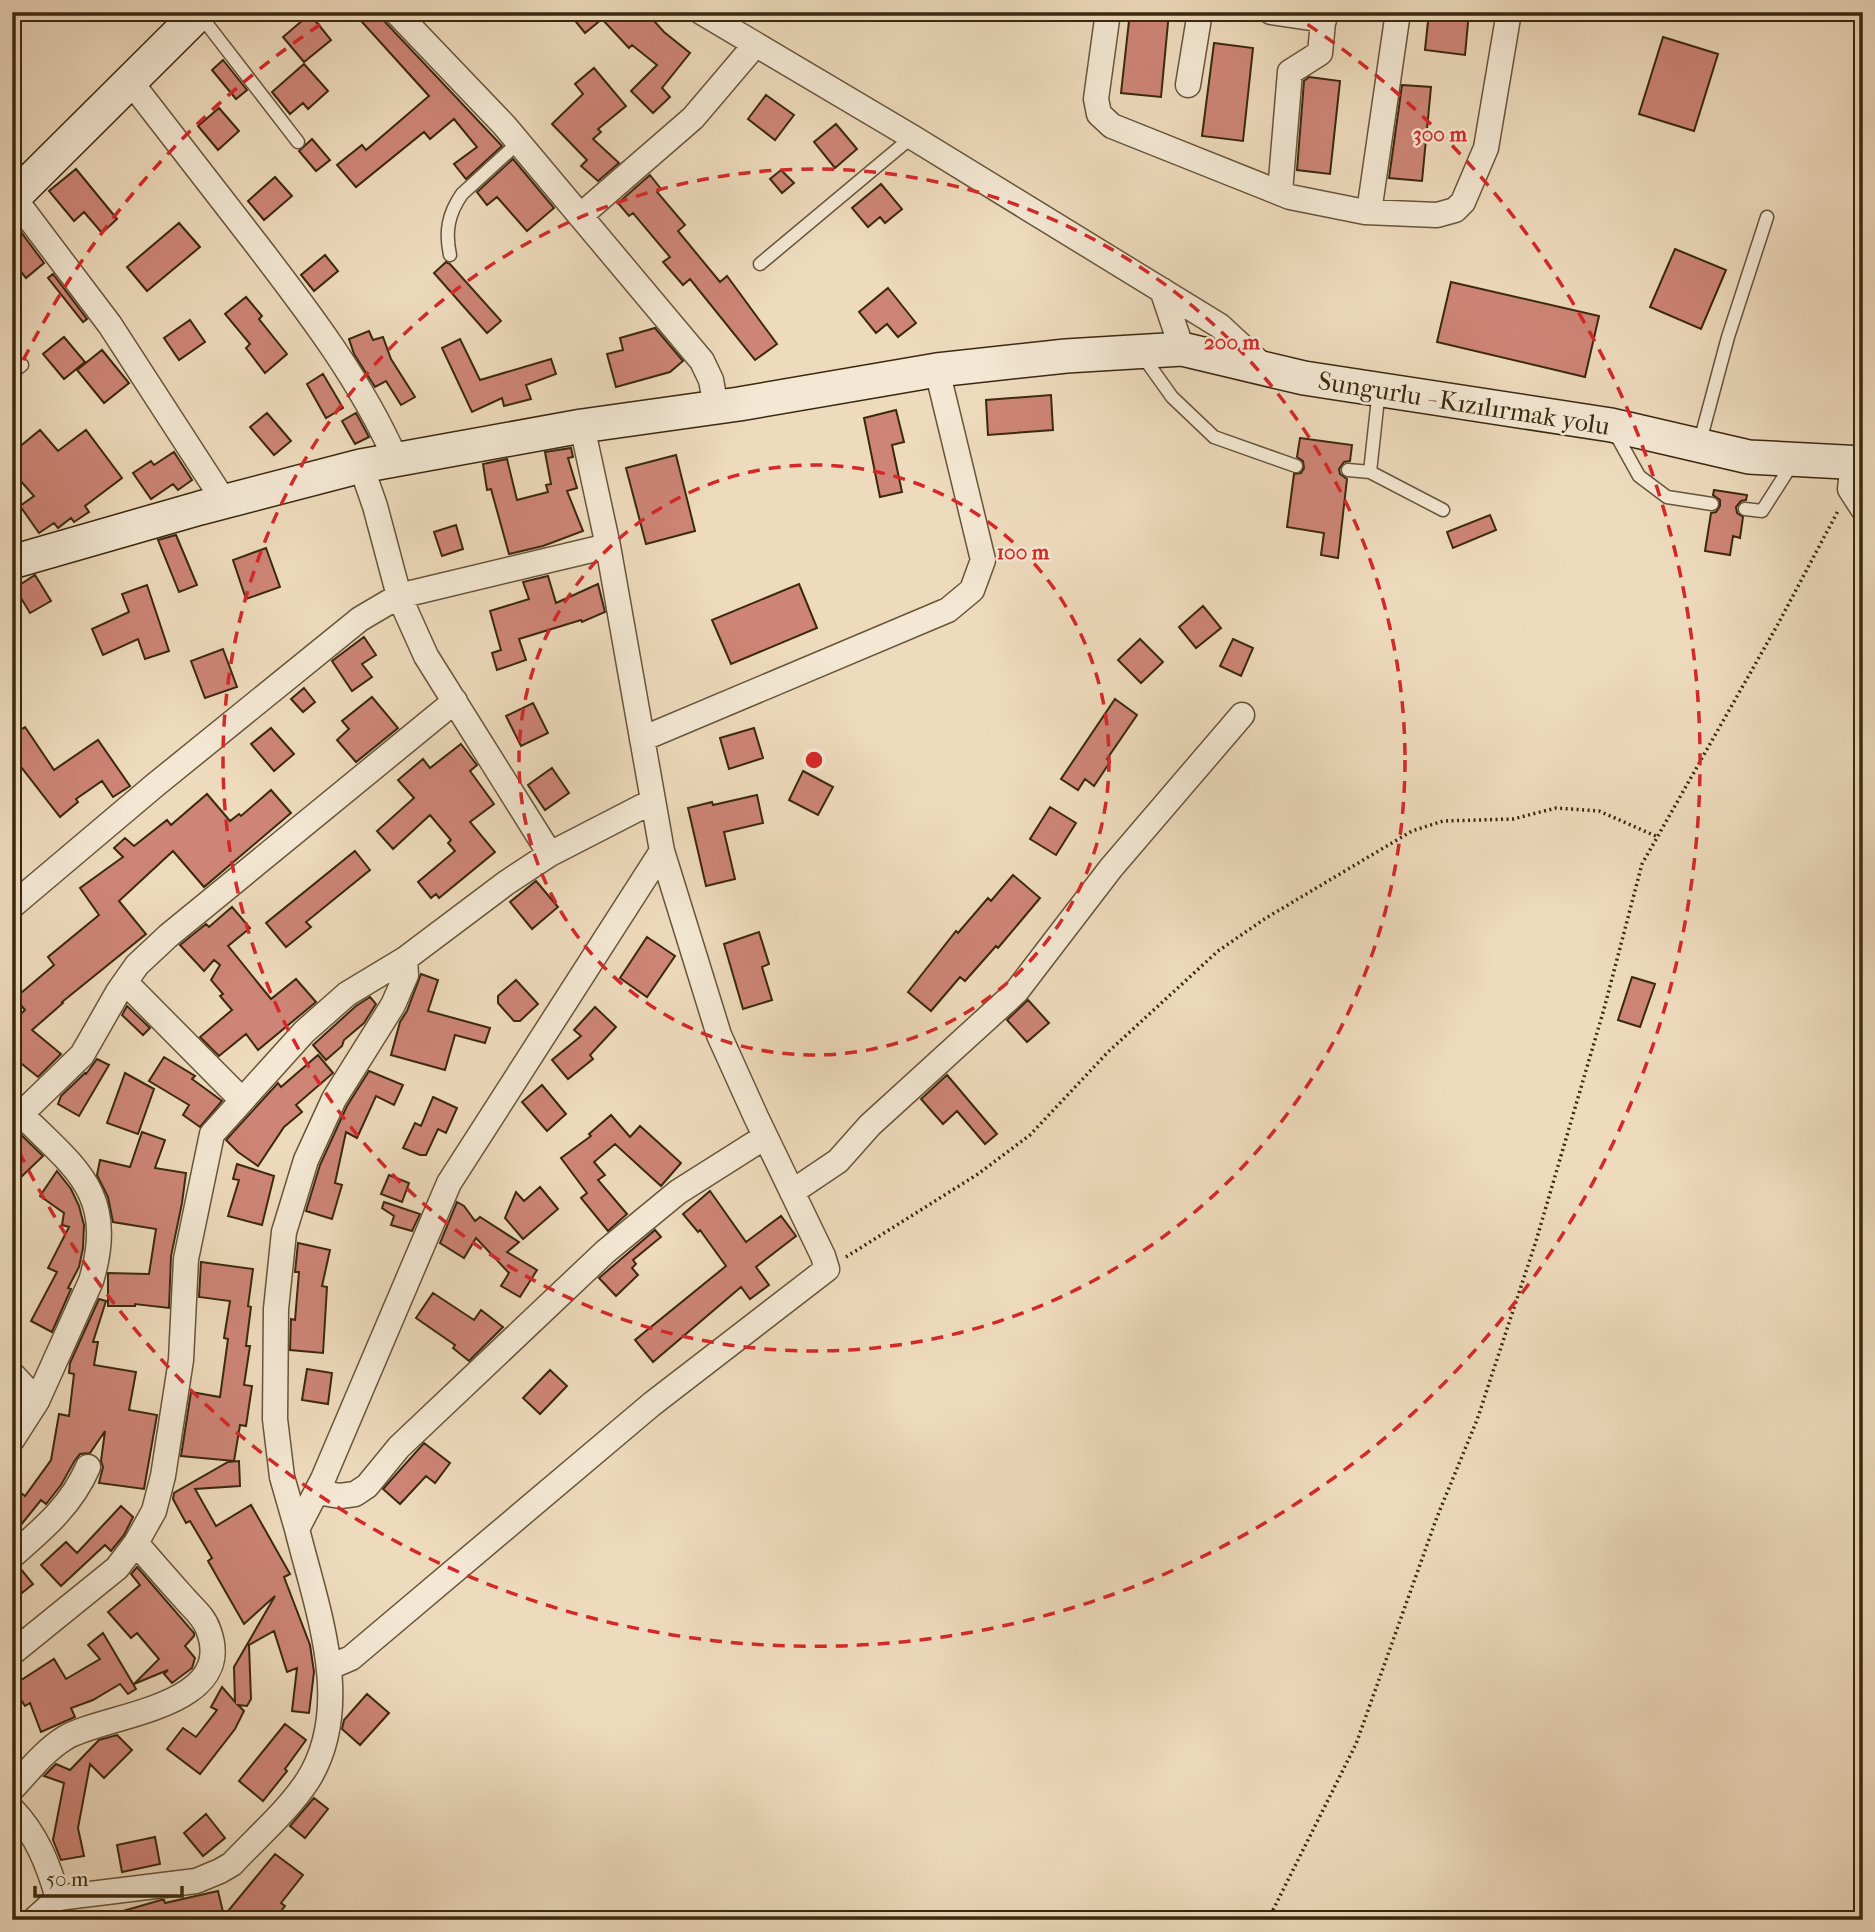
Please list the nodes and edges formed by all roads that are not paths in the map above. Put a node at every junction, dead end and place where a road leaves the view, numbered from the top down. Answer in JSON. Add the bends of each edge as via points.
{"nodes":[{"id":1,"x":396,"y":12,"type":"edge"},
{"id":2,"x":701,"y":12,"type":"edge"},
{"id":3,"x":1108,"y":12,"type":"edge"},
{"id":4,"x":1199,"y":12,"type":"edge"},
{"id":5,"x":1270,"y":12,"type":"edge"},
{"id":6,"x":1398,"y":12,"type":"edge"},
{"id":7,"x":1509,"y":12,"type":"edge"},
{"id":8,"x":200,"y":13,"type":"edge"},
{"id":9,"x":1324,"y":16,"type":"edge"},
{"id":10,"x":755,"y":45,"type":"junction"},
{"id":11,"x":130,"y":81,"type":"junction"},
{"id":12,"x":1188,"y":85,"type":"dead end"},
{"id":13,"x":912,"y":138,"type":"junction"},
{"id":14,"x":298,"y":142,"type":"dead end"},
{"id":15,"x":519,"y":142,"type":"junction"},
{"id":16,"x":1279,"y":192,"type":"junction"},
{"id":17,"x":13,"y":199,"type":"edge"},
{"id":18,"x":1369,"y":212,"type":"junction"},
{"id":19,"x":580,"y":216,"type":"junction"},
{"id":20,"x":1767,"y":217,"type":"dead end"},
{"id":21,"x":450,"y":255,"type":"dead end"},
{"id":22,"x":760,"y":264,"type":"dead end"},
{"id":23,"x":1162,"y":290,"type":"junction"},
{"id":24,"x":1182,"y":349,"type":"junction"},
{"id":25,"x":1140,"y":352,"type":"junction"},
{"id":26,"x":1265,"y":369,"type":"junction"},
{"id":27,"x":937,"y":370,"type":"junction"},
{"id":28,"x":1379,"y":389,"type":"junction"},
{"id":29,"x":716,"y":407,"type":"junction"},
{"id":30,"x":1611,"y":425,"type":"junction"},
{"id":31,"x":582,"y":426,"type":"junction"},
{"id":32,"x":1699,"y":445,"type":"junction"},
{"id":33,"x":1796,"y":459,"type":"junction"},
{"id":34,"x":397,"y":460,"type":"junction"},
{"id":35,"x":361,"y":466,"type":"junction"},
{"id":36,"x":1296,"y":466,"type":"dead end"},
{"id":37,"x":1348,"y":470,"type":"dead end"},
{"id":38,"x":1370,"y":472,"type":"junction"},
{"id":39,"x":1858,"y":474,"type":"edge"},
{"id":40,"x":224,"y":501,"type":"junction"},
{"id":41,"x":1712,"y":504,"type":"dead end"},
{"id":42,"x":1745,"y":509,"type":"dead end"},
{"id":43,"x":1443,"y":510,"type":"dead end"},
{"id":44,"x":608,"y":546,"type":"junction"},
{"id":45,"x":12,"y":562,"type":"edge"},
{"id":46,"x":399,"y":596,"type":"junction"},
{"id":47,"x":455,"y":701,"type":"junction"},
{"id":48,"x":1242,"y":715,"type":"dead end"},
{"id":49,"x":642,"y":739,"type":"junction"},
{"id":50,"x":653,"y":801,"type":"junction"},
{"id":51,"x":662,"y":851,"type":"junction"},
{"id":52,"x":550,"y":854,"type":"junction"},
{"id":53,"x":12,"y":906,"type":"edge"},
{"id":54,"x":405,"y":959,"type":"junction"},
{"id":55,"x":125,"y":982,"type":"junction"},
{"id":56,"x":242,"y":1100,"type":"junction"},
{"id":57,"x":16,"y":1110,"type":"edge"},
{"id":58,"x":765,"y":1137,"type":"junction"},
{"id":59,"x":792,"y":1192,"type":"junction"},
{"id":60,"x":12,"y":1374,"type":"edge"},
{"id":61,"x":37,"y":1401,"type":"junction"},
{"id":62,"x":12,"y":1440,"type":"edge"},
{"id":63,"x":88,"y":1467,"type":"dead end"},
{"id":64,"x":317,"y":1492,"type":"junction"},
{"id":65,"x":297,"y":1529,"type":"junction"},
{"id":66,"x":136,"y":1543,"type":"junction"},
{"id":67,"x":12,"y":1556,"type":"edge"},
{"id":68,"x":12,"y":1653,"type":"edge"},
{"id":69,"x":330,"y":1668,"type":"junction"},
{"id":70,"x":12,"y":1789,"type":"edge"},
{"id":71,"x":12,"y":1810,"type":"edge"},
{"id":72,"x":58,"y":1898,"type":"junction"},
{"id":73,"x":34,"y":1920,"type":"edge"}],
"edges":[{"from":1,"to":15,"type":"street"},
{"from":2,"to":10,"type":"street"},
{"from":3,"to":16,"type":"street","via":[[1096,99],[1099,114],[1112,126]]},
{"from":4,"to":12,"type":"street"},
{"from":5,"to":9,"type":"street"},
{"from":6,"to":18,"type":"street"},
{"from":7,"to":18,"type":"street","via":[[1486,148],[1463,202],[1455,210],[1437,215]]},
{"from":8,"to":11,"type":"main road"},
{"from":8,"to":14,"type":"lane"},
{"from":9,"to":16,"type":"street","via":[[1320,53],[1290,72]]},
{"from":10,"to":13,"type":"street"},
{"from":10,"to":19,"type":"street","via":[[693,118]]},
{"from":11,"to":17,"type":"main road"},
{"from":11,"to":34,"type":"street","via":[[312,316],[356,383]]},
{"from":13,"to":22,"type":"lane"},
{"from":13,"to":23,"type":"street"},
{"from":15,"to":19,"type":"street"},
{"from":15,"to":21,"type":"lane","via":[[455,204],[447,229]]},
{"from":16,"to":18,"type":"street"},
{"from":17,"to":40,"type":"street","via":[[110,325]]},
{"from":19,"to":29,"type":"street","via":[[702,361]]},
{"from":20,"to":32,"type":"lane"},
{"from":23,"to":24,"type":"street"},
{"from":23,"to":26,"type":"street","via":[[1220,326]]},
{"from":24,"to":25,"type":"main road","name":"Sungurlu - Kızılırmak yolu"},
{"from":24,"to":26,"type":"main road","name":"Sungurlu - Kızılırmak yolu"},
{"from":25,"to":27,"type":"main road","name":"Sungurlu - Kızılırmak yolu"},
{"from":25,"to":36,"type":"lane","via":[[1172,397],[1214,437]]},
{"from":26,"to":28,"type":"main road","name":"Sungurlu - Kızılırmak yolu"},
{"from":27,"to":29,"type":"main road","name":"Sungurlu - Kızılırmak yolu"},
{"from":27,"to":49,"type":"street","via":[[983,560],[972,590],[948,610]]},
{"from":28,"to":30,"type":"main road","name":"Sungurlu - Kızılırmak yolu"},
{"from":28,"to":38,"type":"lane"},
{"from":29,"to":31,"type":"main road","name":"Sungurlu - Kızılırmak yolu"},
{"from":30,"to":32,"type":"main road","name":"Sungurlu - Kızılırmak yolu"},
{"from":30,"to":41,"type":"lane","via":[[1639,476],[1667,497]]},
{"from":31,"to":34,"type":"main road","name":"Sungurlu - Kızılırmak yolu"},
{"from":31,"to":44,"type":"street"},
{"from":32,"to":33,"type":"main road","name":"Sungurlu - Kızılırmak yolu","via":[[1749,457]]},
{"from":33,"to":39,"type":"main road","name":"Sungurlu - Kızılırmak yolu"},
{"from":33,"to":42,"type":"lane","via":[[1762,511]]},
{"from":34,"to":35,"type":"main road","name":"Sungurlu - Kızılırmak yolu"},
{"from":35,"to":40,"type":"main road","name":"Sungurlu - Kızılırmak yolu"},
{"from":35,"to":46,"type":"street"},
{"from":37,"to":38,"type":"lane"},
{"from":38,"to":43,"type":"lane"},
{"from":40,"to":45,"type":"main road","name":"Sungurlu - Kızılırmak yolu"},
{"from":44,"to":46,"type":"street"},
{"from":44,"to":49,"type":"street"},
{"from":46,"to":47,"type":"street","via":[[426,656]]},
{"from":46,"to":53,"type":"street","via":[[360,619]]},
{"from":47,"to":52,"type":"street"},
{"from":47,"to":55,"type":"street","via":[[168,936]]},
{"from":48,"to":59,"type":"street","via":[[1111,868],[1016,992],[870,1125],[838,1161]]},
{"from":49,"to":50,"type":"street"},
{"from":50,"to":51,"type":"street"},
{"from":50,"to":52,"type":"street"},
{"from":51,"to":58,"type":"street","via":[[719,1035]]},
{"from":51,"to":64,"type":"street","via":[[449,1183]]},
{"from":52,"to":54,"type":"street"},
{"from":54,"to":56,"type":"street","via":[[347,993]]},
{"from":54,"to":65,"type":"street","via":[[406,975],[393,1004],[334,1099],[306,1160],[284,1232],[275,1309],[275,1419],[282,1477]]},
{"from":55,"to":56,"type":"street"},
{"from":55,"to":57,"type":"street","via":[[82,1055]]},
{"from":56,"to":66,"type":"street","via":[[212,1134],[186,1259],[181,1360],[163,1476],[154,1511]]},
{"from":57,"to":61,"type":"street","via":[[84,1178],[96,1204],[100,1231],[91,1281]]},
{"from":58,"to":59,"type":"street"},
{"from":58,"to":64,"type":"street","via":[[678,1192],[605,1252],[399,1447],[367,1486],[340,1496]]},
{"from":59,"to":69,"type":"street","via":[[827,1269],[652,1404],[351,1658]]},
{"from":60,"to":61,"type":"street"},
{"from":61,"to":62,"type":"street"},
{"from":63,"to":67,"type":"street","via":[[64,1509]]},
{"from":64,"to":65,"type":"street"},
{"from":65,"to":69,"type":"street"},
{"from":66,"to":68,"type":"street","via":[[117,1569]]},
{"from":66,"to":70,"type":"street","via":[[204,1621],[212,1646],[209,1666],[187,1691],[157,1708],[68,1736],[47,1751]]},
{"from":69,"to":72,"type":"street","via":[[329,1721],[317,1761],[296,1796],[232,1864],[196,1881]]},
{"from":71,"to":72,"type":"street","via":[[46,1857]]},
{"from":72,"to":73,"type":"street"}]}
